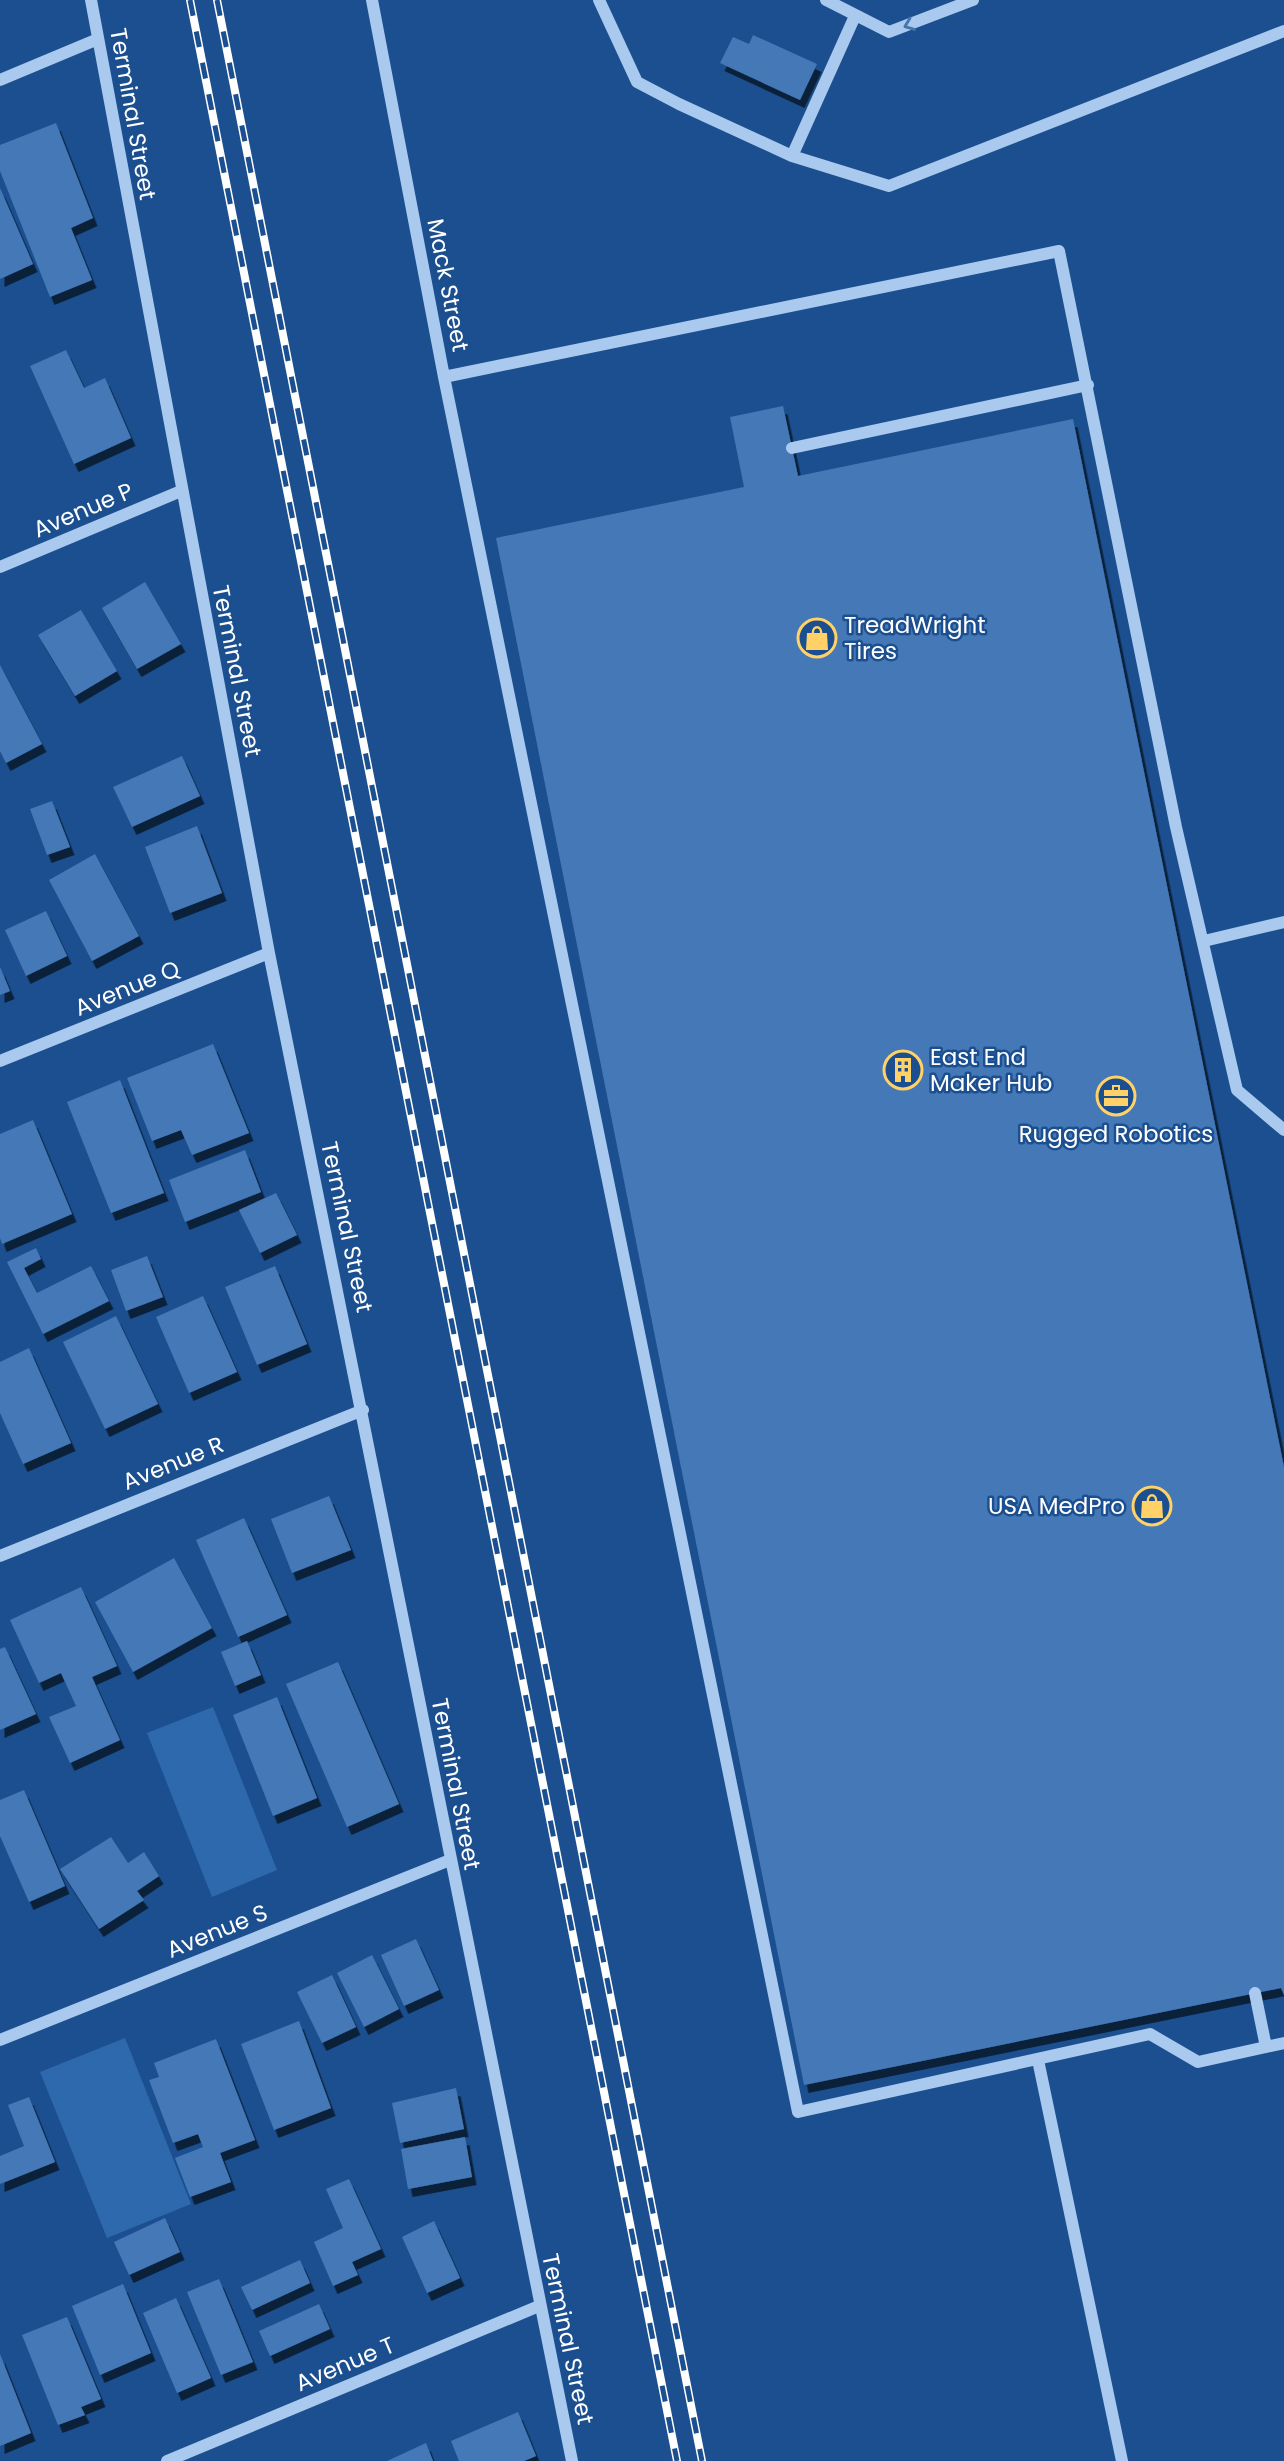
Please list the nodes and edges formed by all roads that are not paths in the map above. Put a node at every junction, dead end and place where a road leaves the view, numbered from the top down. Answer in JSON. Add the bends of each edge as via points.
{"nodes":[{"id":1,"x":91,"y":0,"type":"edge"},
{"id":2,"x":373,"y":0,"type":"edge"},
{"id":3,"x":599,"y":0,"type":"edge"},
{"id":4,"x":826,"y":0,"type":"edge"},
{"id":5,"x":973,"y":0,"type":"edge"},
{"id":6,"x":855,"y":16,"type":"junction"},
{"id":7,"x":1284,"y":30,"type":"edge"},
{"id":8,"x":98,"y":39,"type":"junction"},
{"id":9,"x":0,"y":80,"type":"edge"},
{"id":10,"x":792,"y":156,"type":"junction"},
{"id":11,"x":444,"y":377,"type":"junction"},
{"id":12,"x":1088,"y":385,"type":"junction"},
{"id":13,"x":792,"y":448,"type":"dead end"},
{"id":14,"x":181,"y":491,"type":"junction"},
{"id":15,"x":0,"y":566,"type":"edge"},
{"id":16,"x":1284,"y":922,"type":"edge"},
{"id":17,"x":1203,"y":941,"type":"junction"},
{"id":18,"x":269,"y":953,"type":"junction"},
{"id":19,"x":0,"y":1061,"type":"edge"},
{"id":20,"x":1284,"y":1130,"type":"edge"},
{"id":21,"x":362,"y":1410,"type":"junction"},
{"id":22,"x":0,"y":1556,"type":"edge"},
{"id":23,"x":450,"y":1860,"type":"junction"},
{"id":24,"x":1255,"y":1993,"type":"dead end"},
{"id":25,"x":0,"y":2040,"type":"edge"},
{"id":26,"x":1284,"y":2043,"type":"edge"},
{"id":27,"x":1266,"y":2047,"type":"junction"},
{"id":28,"x":1038,"y":2060,"type":"junction"},
{"id":29,"x":540,"y":2306,"type":"junction"},
{"id":30,"x":167,"y":2461,"type":"edge"},
{"id":31,"x":572,"y":2461,"type":"edge"},
{"id":32,"x":1122,"y":2461,"type":"edge"}],
"edges":[{"from":1,"to":8,"type":"street","name":"Terminal Street"},
{"from":2,"to":11,"type":"street","name":"Mack Street"},
{"from":3,"to":10,"type":"street","via":[[637,82]]},
{"from":4,"to":6,"type":"street"},
{"from":5,"to":6,"type":"street","one_way":true,"via":[[889,32]]},
{"from":6,"to":10,"type":"street"},
{"from":7,"to":10,"type":"street","via":[[889,186]]},
{"from":8,"to":9,"type":"street"},
{"from":8,"to":14,"type":"street","name":"Terminal Street"},
{"from":11,"to":12,"type":"street","name":"Mack Street","via":[[1059,251]]},
{"from":11,"to":28,"type":"street","via":[[798,2112]]},
{"from":12,"to":13,"type":"street"},
{"from":12,"to":17,"type":"street"},
{"from":14,"to":15,"type":"street","name":"Avenue P"},
{"from":14,"to":18,"type":"street","name":"Terminal Street"},
{"from":16,"to":17,"type":"street"},
{"from":17,"to":20,"type":"street","via":[[1237,1090]]},
{"from":18,"to":19,"type":"street","name":"Avenue Q"},
{"from":18,"to":21,"type":"street","name":"Terminal Street"},
{"from":21,"to":22,"type":"street","name":"Avenue R"},
{"from":21,"to":23,"type":"street","name":"Terminal Street"},
{"from":23,"to":25,"type":"street","name":"Avenue S"},
{"from":23,"to":29,"type":"street","name":"Terminal Street"},
{"from":24,"to":27,"type":"street"},
{"from":26,"to":27,"type":"street"},
{"from":27,"to":28,"type":"street","via":[[1198,2062],[1150,2034]]},
{"from":28,"to":32,"type":"street"},
{"from":29,"to":30,"type":"street","name":"Avenue T"},
{"from":29,"to":31,"type":"street","name":"Terminal Street"}]}
